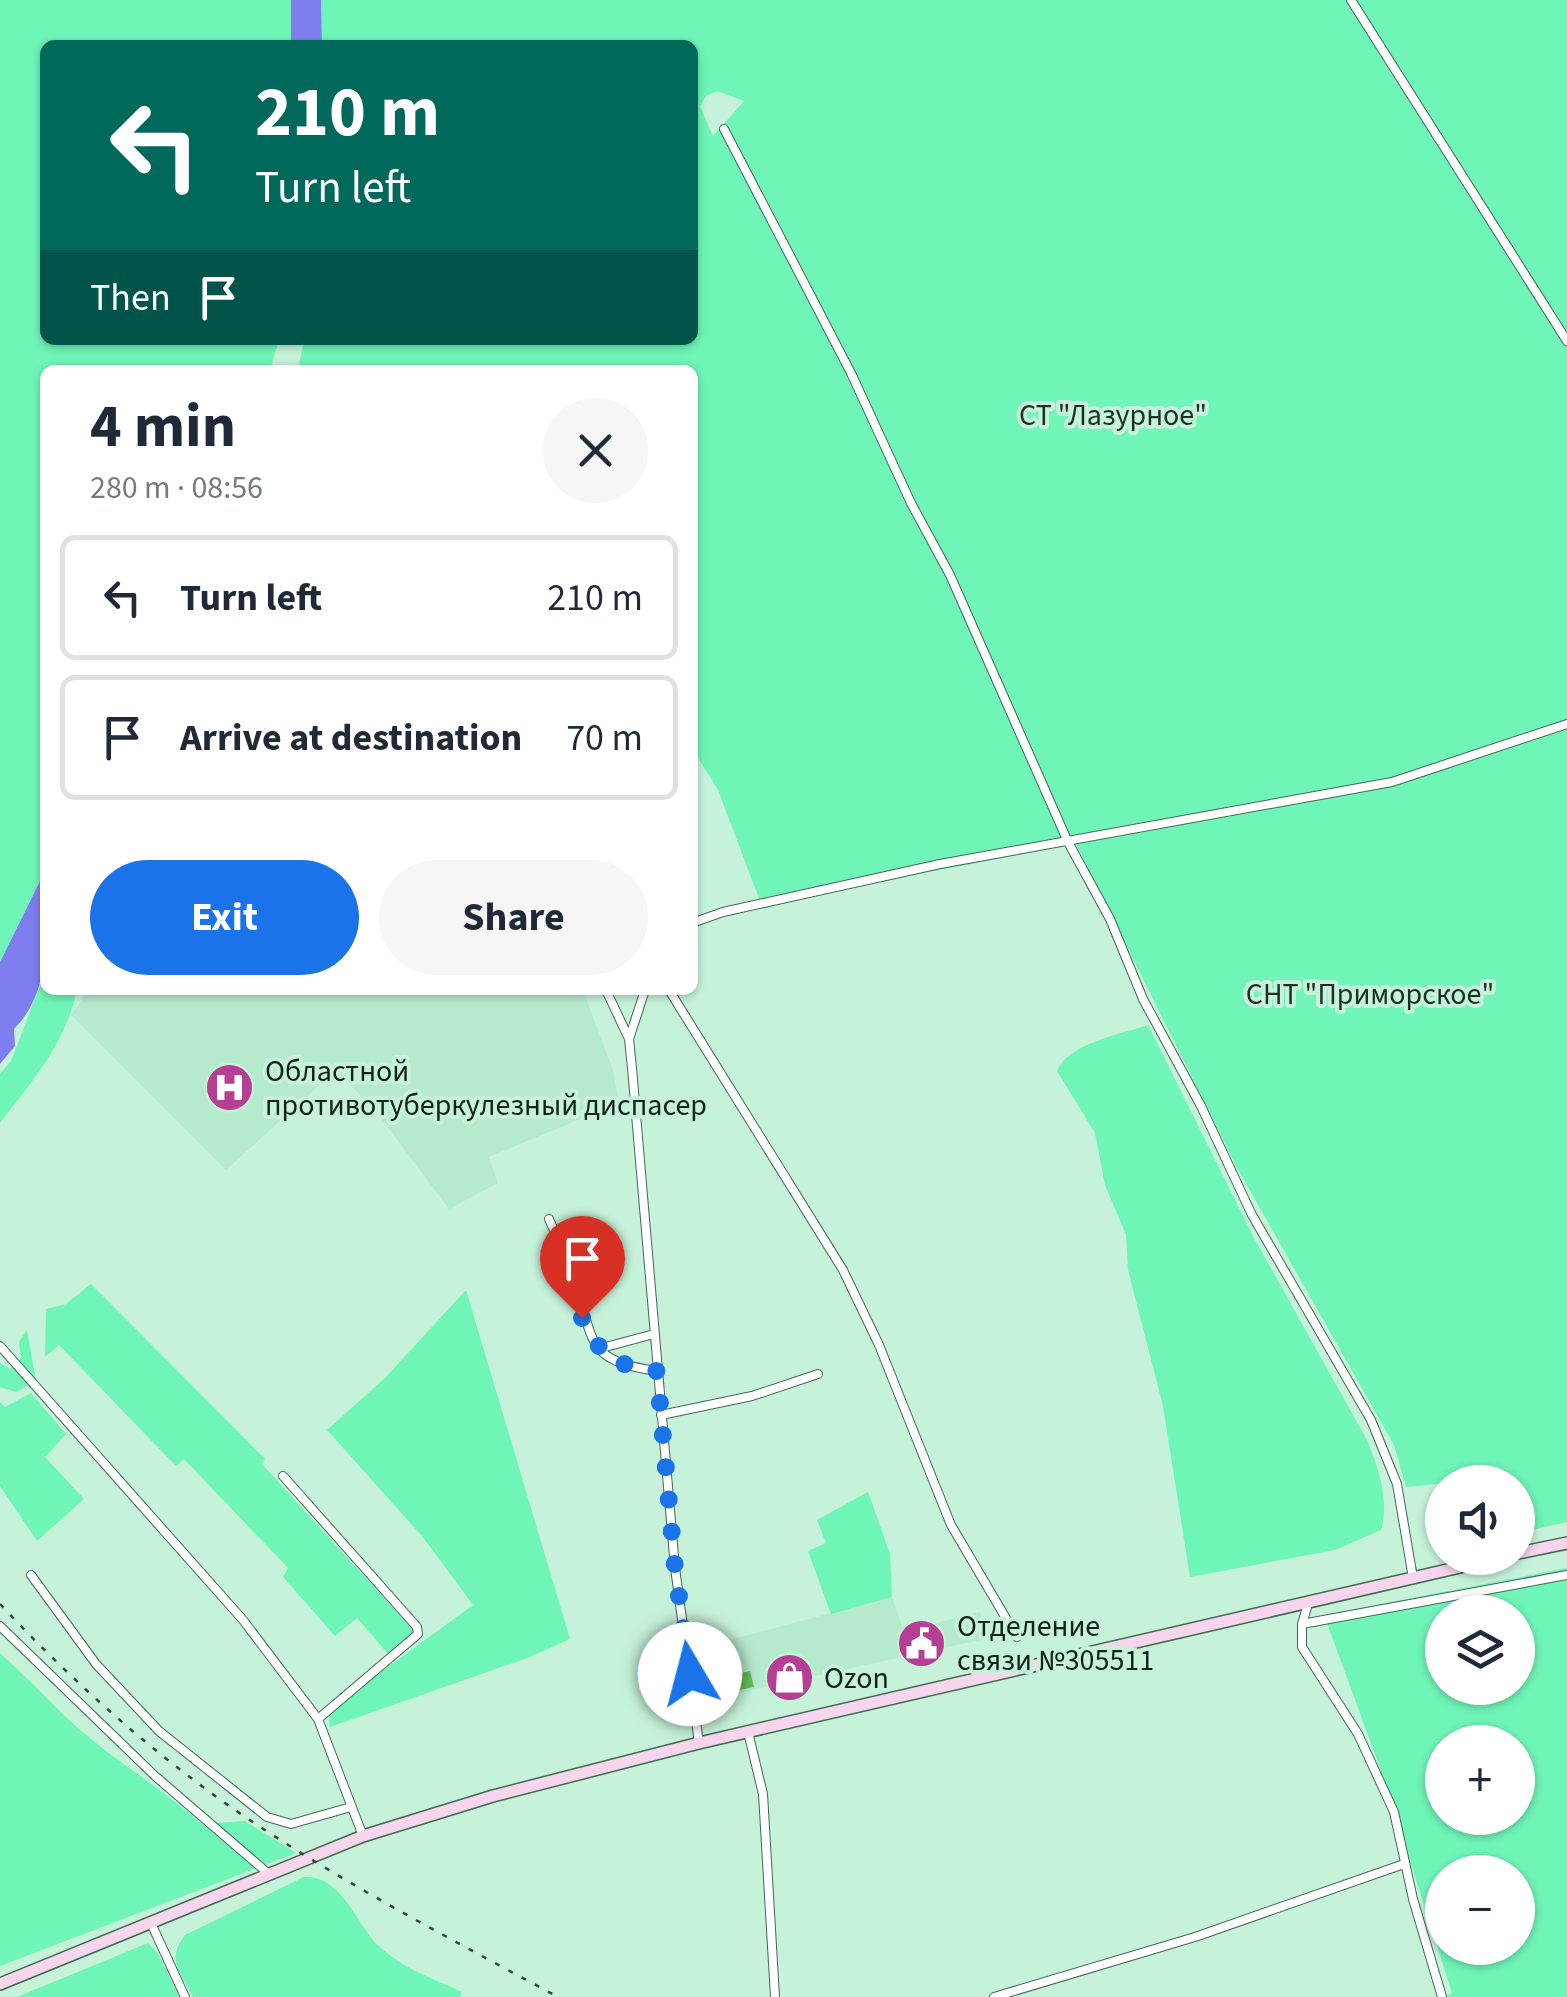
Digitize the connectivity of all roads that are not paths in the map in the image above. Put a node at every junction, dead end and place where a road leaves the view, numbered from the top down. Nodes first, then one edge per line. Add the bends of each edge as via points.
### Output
1 (1351, 0) edge
2 (724, 129) dead end
3 (1567, 341) edge
4 (1567, 724) edge
5 (1068, 842) junction
6 (698, 921) edge
7 (608, 995) edge
8 (643, 995) edge
9 (673, 995) edge
10 (628, 1039) junction
11 (548, 1219) dead end
12 (654, 1334) junction
13 (0, 1346) edge
14 (598, 1349) junction
15 (657, 1371) junction
16 (818, 1374) dead end
17 (661, 1415) junction
18 (283, 1476) dead end
19 (1567, 1543) edge
20 (1535, 1550) edge
21 (31, 1575) dead end
22 (1427, 1575) edge
23 (1567, 1576) edge
24 (1414, 1578) junction
25 (1309, 1602) junction
26 (1302, 1624) junction
27 (0, 1626) edge
28 (1017, 1636) dead end
29 (318, 1719) junction
30 (748, 1732) junction
31 (700, 1744) junction
32 (351, 1807) junction
33 (364, 1836) junction
34 (1404, 1864) junction
35 (270, 1876) junction
36 (151, 1923) junction
37 (0, 1984) edge
38 (185, 1997) edge
39 (775, 1997) edge
40 (994, 1997) edge
41 (1442, 1997) edge

1 - 3 street
2 - 5 street via 950,575
4 - 5 street via 1392,782
5 - 6 street via 940,864
5 - 24 street via 1252,1215 1389,1458
7 - 10 street
8 - 10 street
9 - 28 street via 843,1270 951,1525
10 - 12 street
11 - 14 street
12 - 14 street
12 - 15 street
13 - 29 street via 243,1620
14 - 15 street via 613,1361
15 - 17 street
16 - 17 street
17 - 31 street
18 - 29 street via 417,1627 418,1634
19 - 20 main road
21 - 32 street via 96,1664 159,1730 267,1817 290,1824
22 - 24 main road
23 - 26 street
24 - 25 main road
25 - 26 street
25 - 30 main road
26 - 34 street via 1302,1648 1358,1734 1394,1812
27 - 35 street
29 - 32 street
30 - 31 main road
30 - 39 street via 763,1794
31 - 33 main road via 561,1776
32 - 33 street
33 - 35 main road
34 - 40 street
34 - 41 street
35 - 36 main road
36 - 37 main road
36 - 38 street

